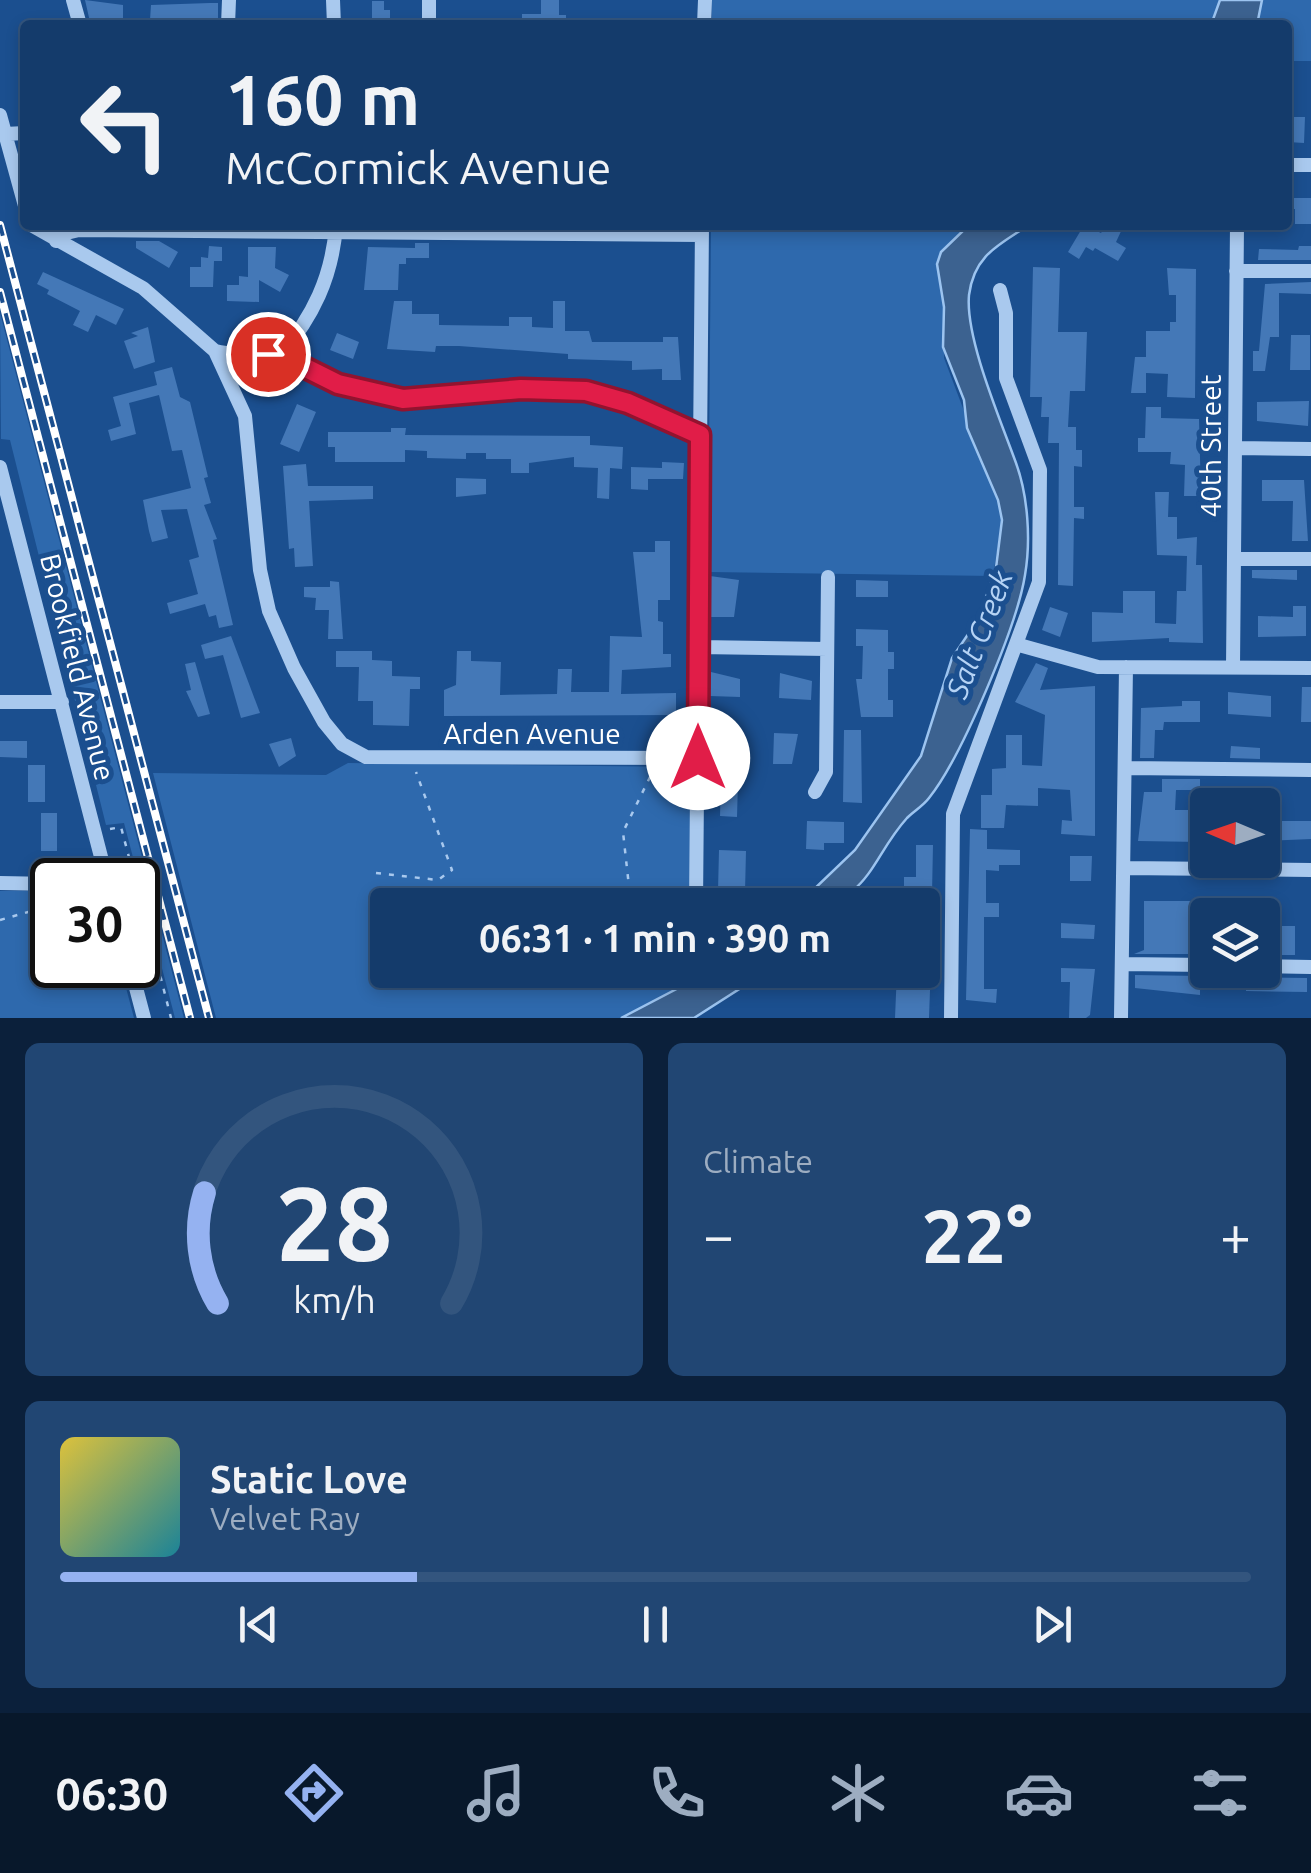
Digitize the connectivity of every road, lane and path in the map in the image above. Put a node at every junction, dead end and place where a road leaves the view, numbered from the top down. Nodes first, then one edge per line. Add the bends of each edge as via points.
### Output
1 (0, 115) edge
2 (20, 133) edge
3 (5, 134) junction
4 (20, 188) edge
5 (39, 230) edge
6 (80, 230) edge
7 (336, 230) edge
8 (702, 230) edge
9 (1236, 230) edge
10 (56, 242) junction
11 (1236, 271) junction
12 (1311, 272) edge
13 (1000, 290) dead end
14 (214, 351) junction
15 (280, 355) junction
16 (700, 435) junction
17 (1236, 448) junction
18 (1311, 448) edge
19 (0, 467) edge
20 (1234, 559) junction
21 (1311, 560) edge
22 (828, 577) dead end
23 (1020, 646) junction
24 (699, 648) junction
25 (827, 649) junction
26 (1126, 667) junction
27 (1233, 667) junction
28 (1311, 668) edge
29 (0, 702) edge
30 (62, 702) junction
31 (410, 757) junction
32 (646, 758) junction
33 (698, 758) junction
34 (1125, 768) junction
35 (1311, 770) edge
36 (814, 792) dead end
37 (94, 832) junction
38 (101, 858) edge
39 (130, 858) edge
40 (1124, 868) junction
41 (1311, 870) edge
42 (376, 873) dead end
43 (0, 884) edge
44 (30, 884) edge
45 (629, 888) edge
46 (696, 888) edge
47 (30, 911) edge
48 (0, 920) edge
49 (1122, 964) junction
50 (1190, 965) edge
51 (1280, 966) edge
52 (1311, 967) edge
53 (160, 975) edge
54 (136, 988) edge
55 (144, 1018) edge
56 (171, 1018) edge
57 (950, 1018) edge
58 (1121, 1018) edge

1 - 3 street
2 - 3 street
3 - 4 street
5 - 10 street
6 - 10 street
7 - 15 street via 318,300
8 - 16 street
9 - 11 street, 40th Street
10 - 14 street via 144,288
11 - 12 street
11 - 17 street, 40th Street
13 - 23 street via 1006,378 1040,470 1039,582
14 - 15 street
14 - 31 street, Arden Avenue via 246,416 260,570 275,626 342,744 366,757
15 - 16 street via 338,384 403,399 586,391
16 - 24 street
17 - 18 street
17 - 20 street, 40th Street
19 - 30 street, Brookfield Avenue
20 - 21 street
20 - 27 street, 40th Street
22 - 25 street
23 - 26 street via 1098,667
23 - 57 street via 953,814
24 - 25 street
24 - 33 street
25 - 36 street via 826,772
26 - 27 street
26 - 34 street
27 - 28 street
29 - 30 street
30 - 37 street, Brookfield Avenue
31 - 32 street, Arden Avenue
31 - 42 path via 452,870 438,880
32 - 33 street, Arden Avenue
32 - 45 path via 652,774 622,832
33 - 46 street
34 - 35 street
34 - 40 street
37 - 38 street, Brookfield Avenue
37 - 39 path via 122,827
40 - 41 street
40 - 49 street
43 - 44 street
47 - 48 path
49 - 50 street
49 - 58 street
51 - 52 street
53 - 56 path
54 - 55 street

